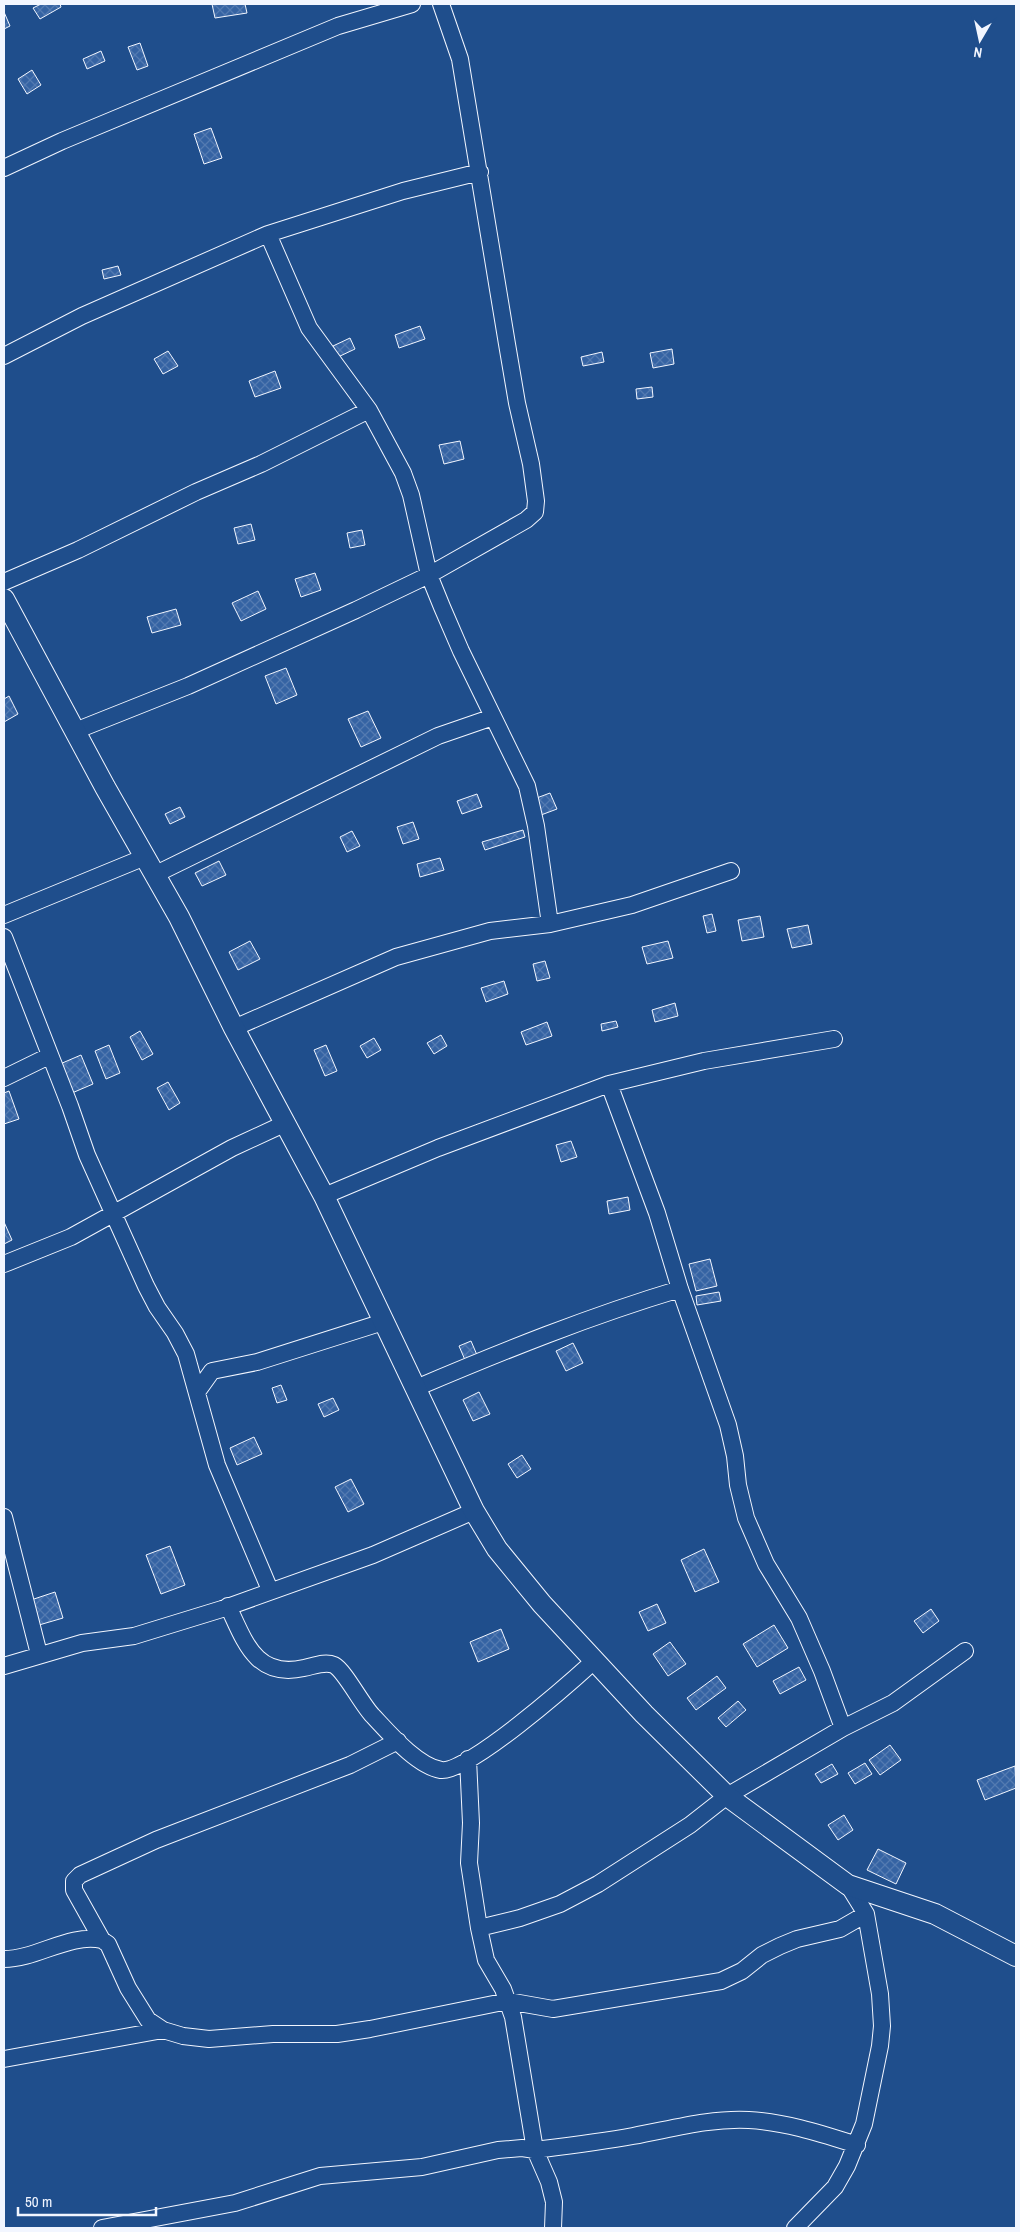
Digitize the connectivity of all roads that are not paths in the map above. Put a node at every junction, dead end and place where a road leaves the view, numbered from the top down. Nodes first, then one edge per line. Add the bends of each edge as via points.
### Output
1 (412, 4) edge
2 (442, 4) edge
3 (4, 168) edge
4 (480, 172) junction
5 (268, 234) junction
6 (4, 356) edge
7 (369, 410) junction
8 (429, 575) junction
9 (4, 582) edge
10 (4, 599) edge
11 (492, 717) junction
12 (75, 731) junction
13 (150, 866) junction
14 (731, 871) dead end
15 (4, 915) edge
16 (550, 924) junction
17 (4, 937) edge
18 (234, 1028) junction
19 (834, 1039) dead end
20 (49, 1056) junction
21 (4, 1078) edge
22 (609, 1084) junction
23 (286, 1123) junction
24 (324, 1196) junction
25 (113, 1213) junction
26 (4, 1264) edge
27 (680, 1289) junction
28 (383, 1322) junction
29 (186, 1354) junction
30 (212, 1371) junction
31 (416, 1388) junction
32 (197, 1392) junction
33 (474, 1511) junction
34 (4, 1517) edge
35 (270, 1590) junction
36 (228, 1606) junction
37 (965, 1651) dead end
38 (39, 1654) junction
39 (594, 1661) junction
40 (4, 1666) edge
41 (843, 1728) junction
42 (398, 1741) junction
43 (468, 1759) junction
44 (727, 1796) junction
45 (848, 1885) junction
46 (866, 1914) junction
47 (478, 1928) junction
48 (102, 1940) junction
49 (1016, 1956) edge
50 (4, 1959) edge
51 (508, 2001) junction
52 (163, 2030) junction
53 (4, 2059) edge
54 (857, 2145) junction
55 (535, 2150) junction
56 (102, 2228) edge
57 (553, 2228) edge
58 (795, 2228) edge

1 - 3 street via 338,26
2 - 4 street via 460,59
4 - 5 street via 403,191
4 - 8 street via 536,506 535,512 526,520
5 - 6 street via 82,316
5 - 7 street via 309,328
7 - 8 street via 403,473 411,495
7 - 9 street via 261,464
8 - 11 street
8 - 12 street via 188,686
10 - 12 street
11 - 13 street via 438,736
11 - 16 street via 527,786 540,846
12 - 13 street
13 - 15 street
13 - 18 street via 207,969
14 - 16 street via 632,905
16 - 18 street via 490,931 396,957
17 - 20 street
18 - 23 street
19 - 22 street via 704,1061
20 - 21 street
20 - 25 street via 86,1155
22 - 24 street via 438,1148
22 - 27 street via 657,1213
23 - 24 street
23 - 25 street via 232,1148
24 - 28 street
25 - 26 street via 71,1238
25 - 29 street via 146,1286
27 - 31 street via 622,1306 533,1339
27 - 41 street via 728,1425 746,1518 766,1564 799,1618
28 - 30 street via 257,1362
28 - 31 street
29 - 30 street
29 - 32 street
30 - 32 street
31 - 33 street
32 - 35 street via 217,1465
33 - 35 street via 373,1555
33 - 39 street via 514,1571
34 - 38 street
35 - 36 street
36 - 38 street via 134,1636 82,1643
36 - 42 street via 244,1641 260,1662 278,1669 298,1669 325,1663 334,1666 341,1671 364,1706
37 - 41 street via 893,1703
38 - 40 street
39 - 43 street via 521,1724
39 - 44 street
41 - 44 street
42 - 43 street via 426,1764 442,1770 454,1768
42 - 48 street via 350,1765 156,1840 80,1875 74,1880 74,1890
43 - 47 street via 469,1863
44 - 45 street
44 - 47 street via 690,1825 598,1884 560,1904
45 - 46 street
45 - 49 street via 935,1914
46 - 51 street via 840,1928 780,1946 742,1971 721,1980 553,2009
46 - 54 street via 880,1994 882,2026 876,2070
47 - 51 street via 486,1960
48 - 50 street via 82,1938 39,1953
48 - 52 street via 108,1944 138,2006 148,2020
51 - 52 street via 337,2034 209,2039
51 - 55 street
52 - 53 street
54 - 55 street via 778,2124 724,2120
54 - 58 street via 835,2187
55 - 56 street via 498,2150 422,2167 320,2176 235,2203
55 - 57 street via 554,2202

